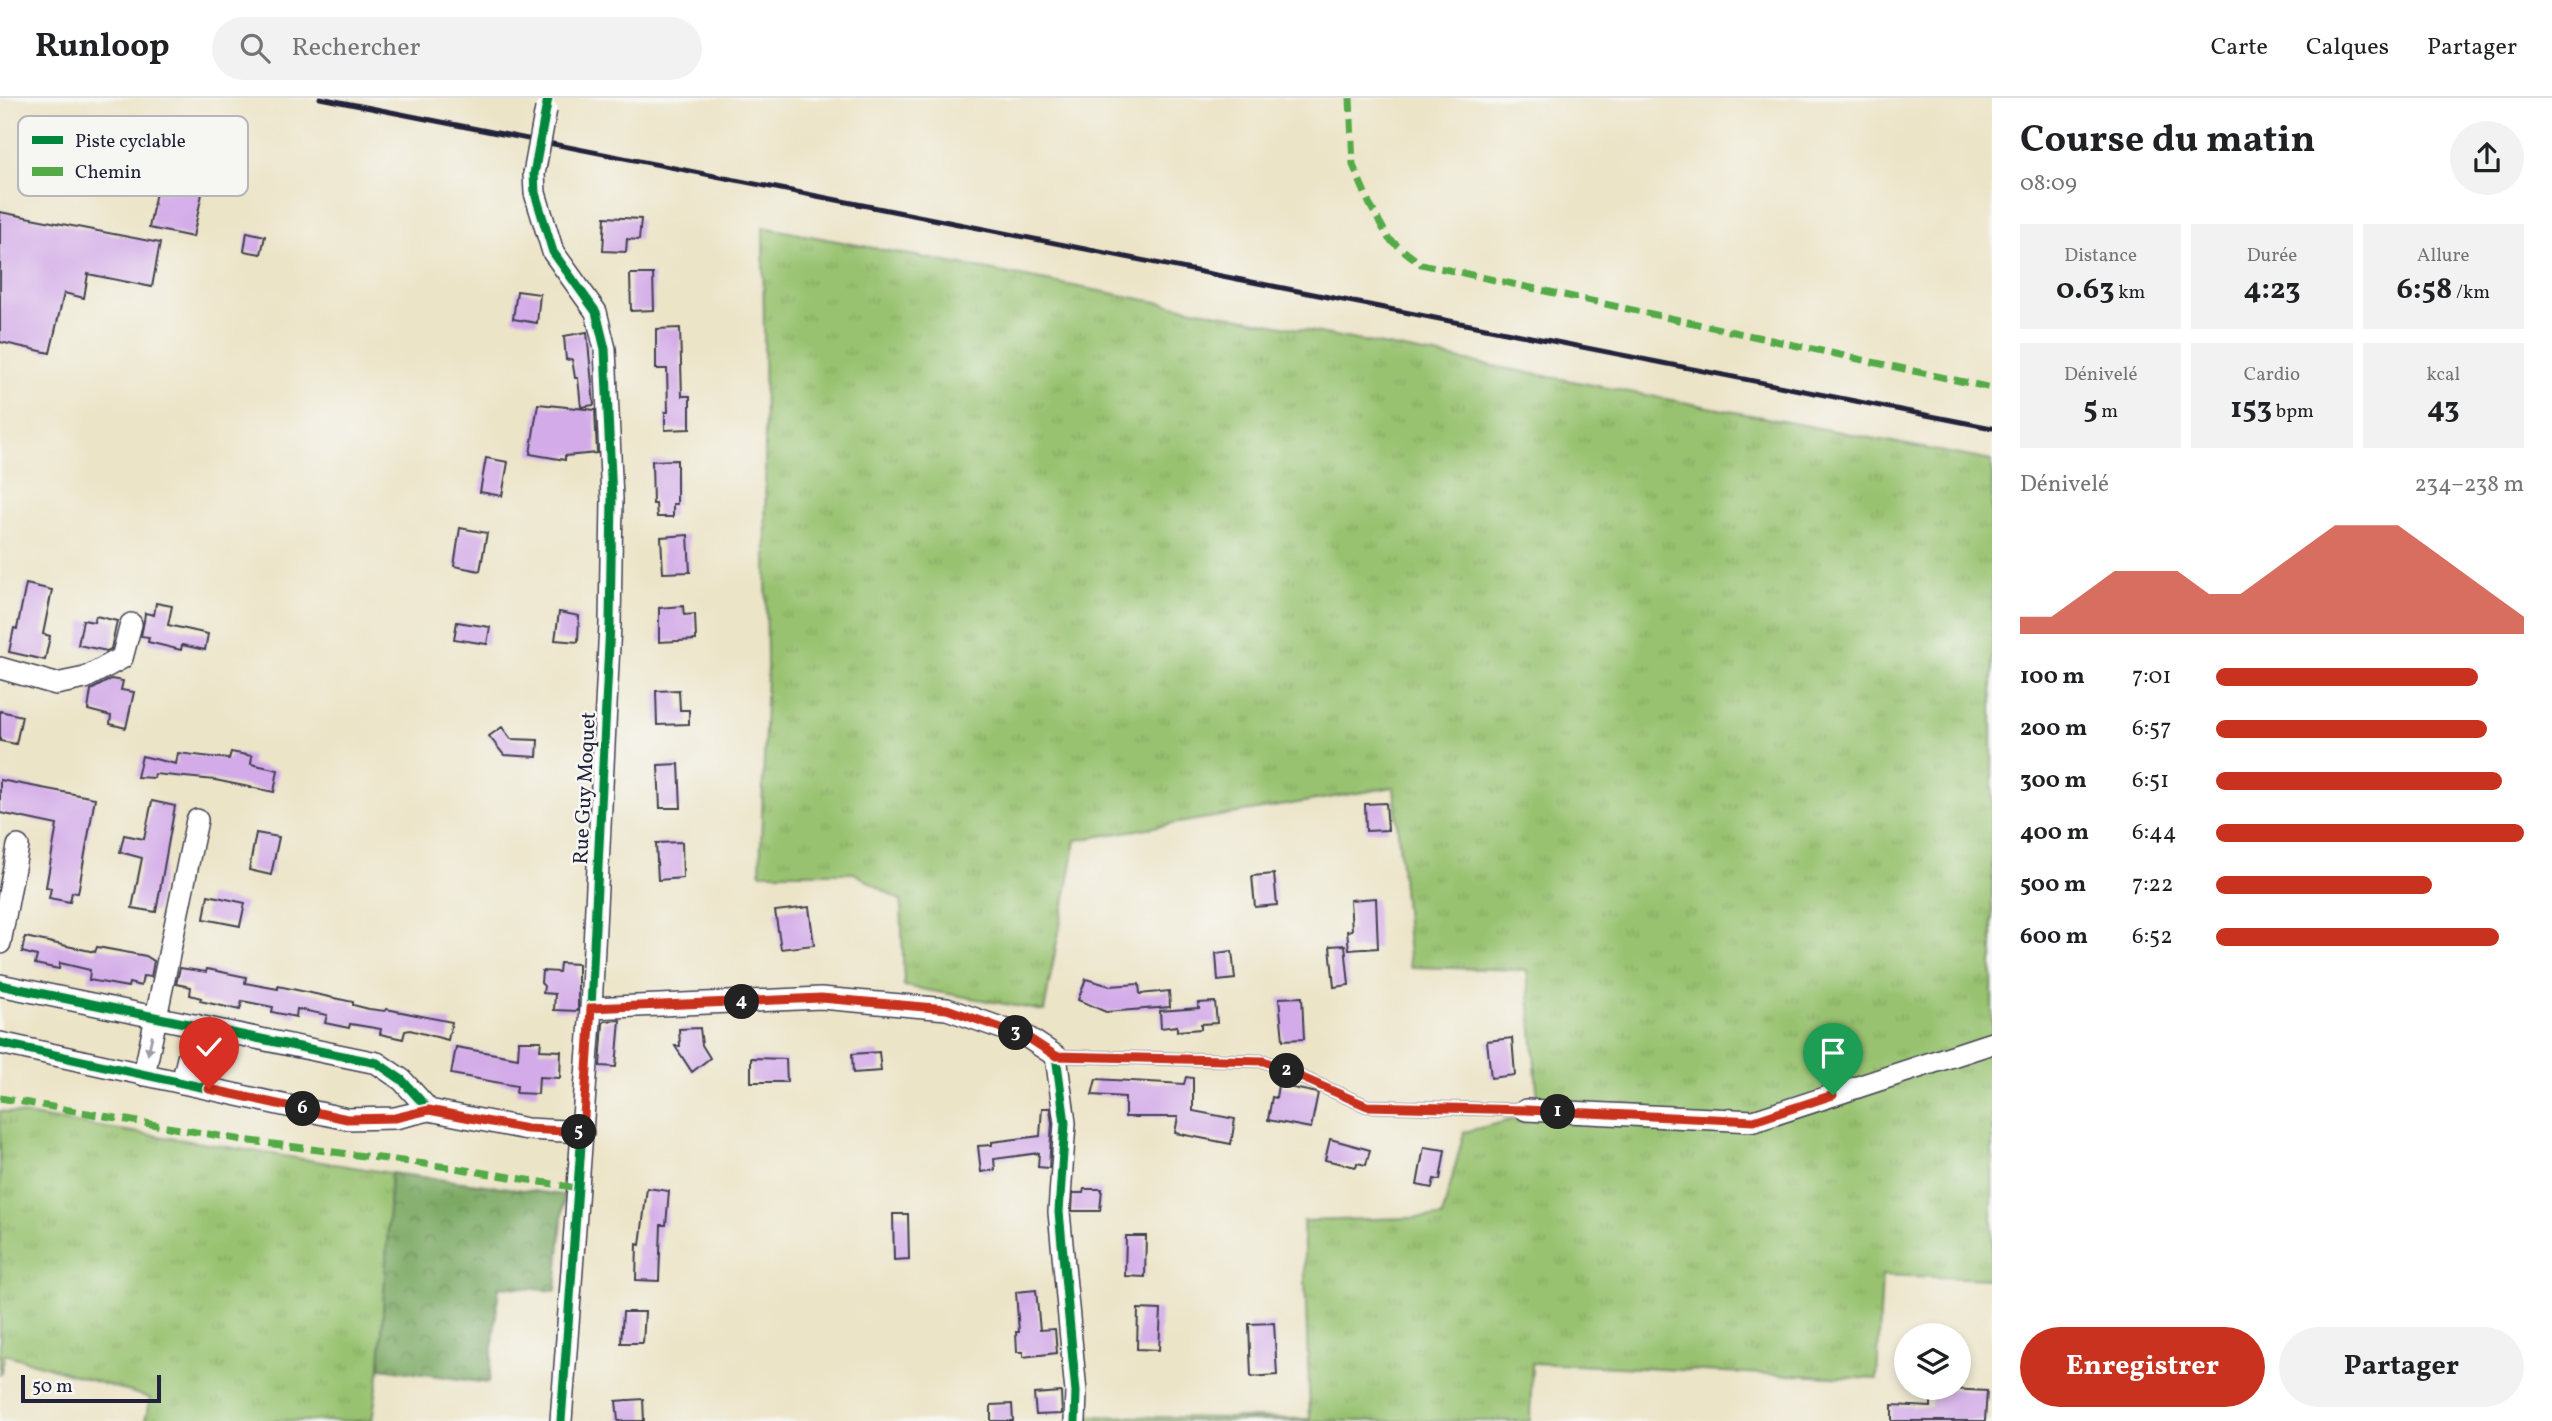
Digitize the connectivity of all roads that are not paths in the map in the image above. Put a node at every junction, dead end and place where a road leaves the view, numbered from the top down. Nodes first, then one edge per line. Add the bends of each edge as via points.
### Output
1 (547, 103) edge
2 (131, 624) dead end
3 (0, 668) edge
4 (197, 820) dead end
5 (18, 846) dead end
6 (0, 943) edge
7 (0, 985) edge
8 (591, 1008) junction
9 (157, 1016) junction
10 (196, 1026) junction
11 (0, 1043) edge
12 (1992, 1043) edge
13 (1056, 1056) junction
14 (144, 1075) junction
15 (182, 1083) junction
16 (429, 1110) junction
17 (1526, 1110) joint
18 (583, 1132) junction
19 (561, 1421) edge
20 (1075, 1421) edge

1 - 8 street, Rue Guy Moquet, bridge via 534,174 535,193 552,252 596,312 605,349 612,499 611,610
2 - 3 street via 122,658 85,678 56,684
4 - 9 street
5 - 6 street
7 - 9 street
8 - 13 street via 821,998 947,1009 1027,1037
8 - 18 street, Rue Guy Moquet
9 - 10 street
9 -> 14 street
10 - 15 street
10 - 16 street via 377,1063 402,1080
11 - 14 street
12 - 17 street via 1754,1121
13 - 17 lane via 1264,1061 1367,1106
13 - 20 street via 1065,1123 1059,1212
14 - 15 street
15 - 16 street via 347,1119 395,1118
16 - 18 street via 527,1129
18 - 19 street, Rue Guy Moquet

